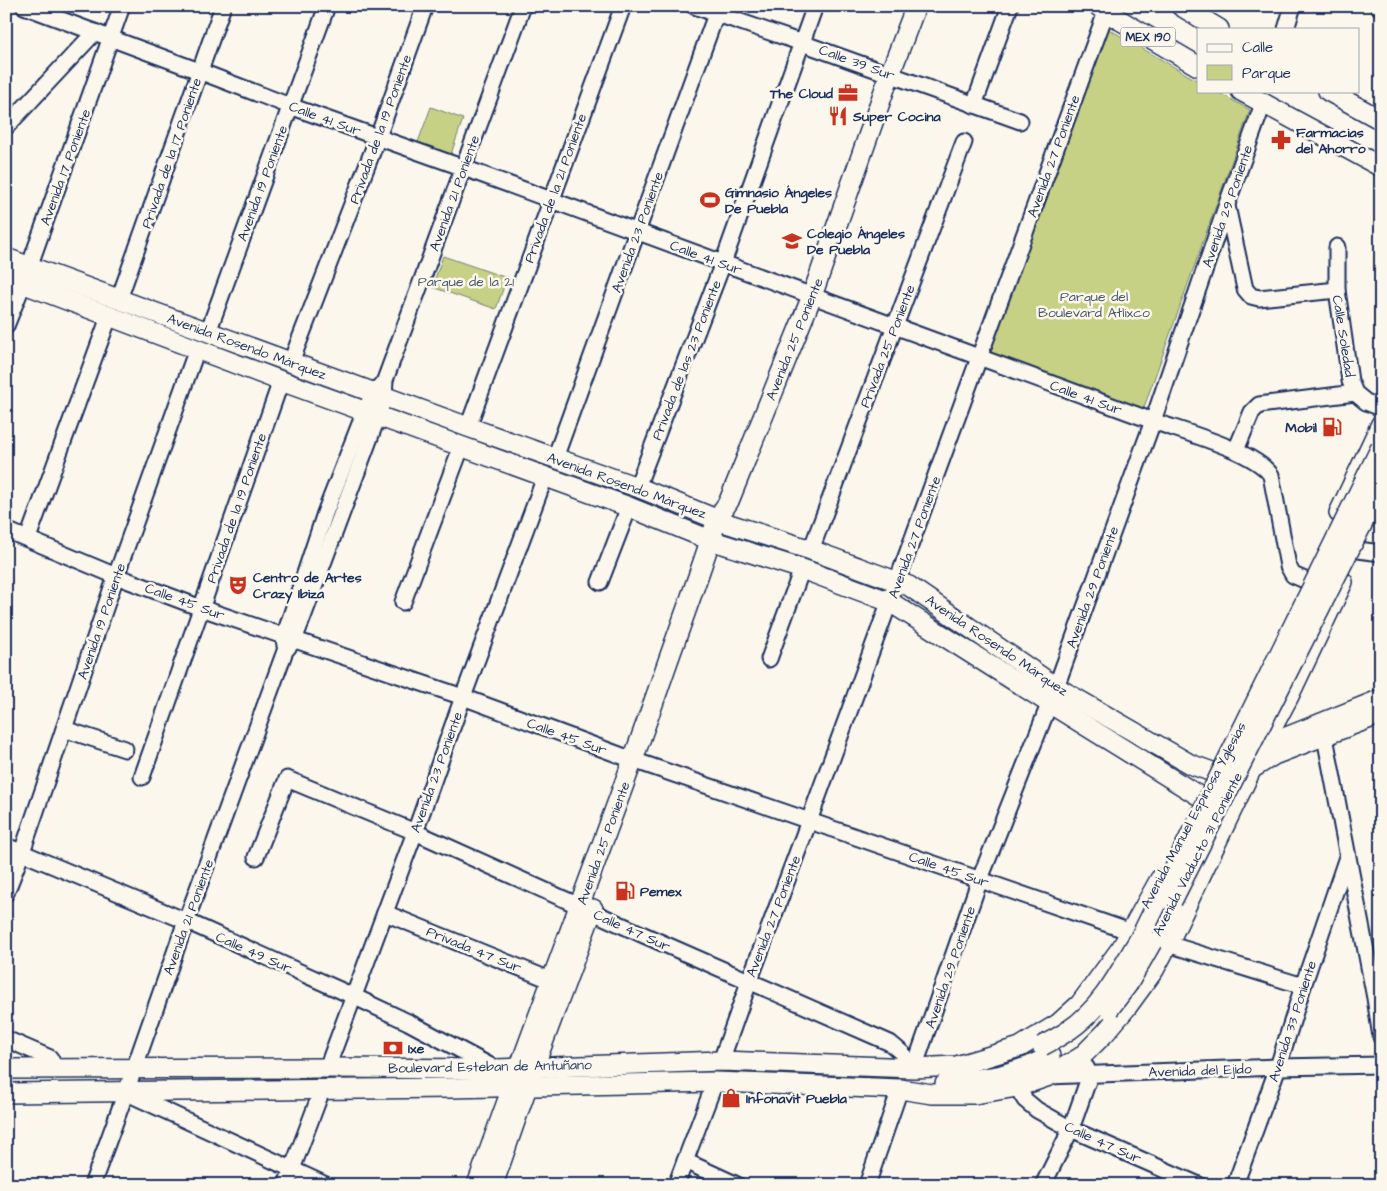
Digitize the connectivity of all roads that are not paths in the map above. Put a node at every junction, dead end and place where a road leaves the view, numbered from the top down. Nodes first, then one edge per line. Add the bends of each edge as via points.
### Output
1 (24, 6) edge
2 (122, 6) edge
3 (223, 6) edge
4 (327, 6) edge
5 (425, 6) edge
6 (523, 6) edge
7 (623, 6) edge
8 (694, 6) edge
9 (815, 6) edge
10 (916, 6) edge
11 (1010, 6) edge
12 (1181, 6) edge
13 (1293, 6) edge
14 (1102, 9) edge
15 (718, 10) edge
16 (1216, 28) edge
17 (1286, 28) edge
18 (95, 32) junction
19 (111, 38) junction
20 (802, 43) junction
21 (1197, 65) edge
22 (200, 71) junction
23 (890, 74) junction
24 (1243, 92) edge
25 (1330, 92) edge
26 (1263, 104) junction
27 (974, 105) junction
28 (290, 106) junction
29 (1381, 120) edge
30 (1020, 121) dead end
31 (6, 127) edge
32 (378, 137) junction
33 (964, 142) dead end
34 (1381, 167) edge
35 (464, 168) junction
36 (551, 201) junction
37 (1227, 204) junction
38 (637, 232) junction
39 (1337, 247) dead end
40 (6, 258) edge
41 (723, 263) junction
42 (19, 276) edge
43 (1337, 290) junction
44 (812, 296) junction
45 (119, 299) junction
46 (109, 317) junction
47 (6, 326) edge
48 (894, 326) junction
49 (208, 332) junction
50 (197, 349) junction
51 (979, 357) junction
52 (290, 362) junction
53 (282, 381) junction
54 (381, 390) junction
55 (1355, 394) junction
56 (1381, 408) edge
57 (372, 414) junction
58 (1153, 421) junction
59 (1381, 424) edge
60 (468, 427) junction
61 (462, 445) junction
62 (1381, 447) edge
63 (1236, 450) junction
64 (555, 458) junction
65 (545, 477) junction
66 (637, 487) junction
67 (1381, 487) edge
68 (1381, 506) edge
69 (629, 507) junction
70 (722, 521) junction
71 (6, 530) edge
72 (28, 538) junction
73 (716, 542) junction
74 (810, 550) junction
75 (1358, 550) junction
76 (1381, 553) edge
77 (802, 569) junction
78 (116, 576) junction
79 (1307, 581) junction
80 (600, 582) dead end
81 (897, 582) junction
82 (403, 602) dead end
83 (890, 602) junction
84 (201, 608) junction
85 (288, 643) junction
86 (769, 659) dead end
87 (1053, 695) junction
88 (1289, 696) junction
89 (463, 697) junction
90 (1381, 699) edge
91 (1381, 714) edge
92 (1306, 728) junction
93 (64, 729) junction
94 (1235, 737) junction
95 (1324, 737) junction
96 (125, 749) dead end
97 (1259, 756) junction
98 (639, 762) junction
99 (1190, 764) junction
100 (1218, 774) junction
101 (142, 778) dead end
102 (1204, 799) junction
103 (809, 821) junction
104 (415, 832) junction
105 (6, 846) edge
106 (22, 852) junction
107 (256, 857) dead end
108 (1347, 857) junction
109 (980, 879) junction
110 (6, 893) edge
111 (586, 909) junction
112 (385, 913) junction
113 (186, 921) junction
114 (1131, 932) junction
115 (1168, 944) junction
116 (748, 982) junction
117 (558, 983) junction
118 (1303, 986) junction
119 (353, 996) junction
120 (1378, 998) edge
121 (1381, 1037) edge
122 (6, 1039) edge
123 (1046, 1051) junction
124 (1081, 1057) junction
125 (721, 1061) junction
126 (1381, 1065) edge
127 (956, 1066) junction
128 (526, 1067) junction
129 (1278, 1067) junction
130 (327, 1068) junction
131 (914, 1068) junction
132 (6, 1069) edge
133 (56, 1069) junction
134 (134, 1069) junction
135 (496, 1069) junction
136 (1090, 1075) junction
137 (1049, 1076) junction
138 (715, 1082) junction
139 (520, 1086) junction
140 (1017, 1087) junction
141 (322, 1090) junction
142 (900, 1090) junction
143 (126, 1092) junction
144 (6, 1093) edge
145 (1071, 1129) junction
146 (685, 1162) junction
147 (292, 1169) junction
148 (1180, 1181) edge
149 (92, 1185) edge
150 (286, 1185) edge
151 (326, 1185) edge
152 (477, 1185) edge
153 (493, 1185) edge
154 (676, 1185) edge
155 (737, 1185) edge
156 (867, 1185) edge
157 (1043, 1185) edge
158 (1199, 1185) edge
159 (1235, 1185) edge

1 - 18 street, Calle 41 Sur
2 - 19 street, Avenida 17 Poniente
3 - 22 street, Privada de la 17 Poniente
4 - 28 street, Avenida 19 Poniente
5 - 32 street, Privada de la 19 Poniente
6 - 35 street, Avenida 21 Poniente
7 - 36 street, Privada de la 21 Poniente
8 - 15 street, Calle 39 Sur
9 - 20 street, Privada de las 23 Poniente
10 - 23 main road, Avenida 25 Poniente
11 - 27 street
12 - 16 main road
13 - 17 street
14 - 21 main road, MEX 190
14 - 51 street, Avenida 27 Poniente
15 - 20 street, Calle 39 Sur
15 - 38 street, Avenida 23 Poniente
18 - 19 street, Calle 41 Sur
18 - 31 street
19 - 22 street, Calle 41 Sur
19 - 42 street, Avenida 17 Poniente
20 - 23 street, Calle 39 Sur
20 - 41 street, Privada de las 23 Poniente
22 - 28 street, Calle 41 Sur
22 - 45 street, Privada de la 17 Poniente
23 - 27 street, Calle 39 Sur
23 - 44 main road, Avenida 25 Poniente
24 - 26 main road
25 - 29 main road
26 - 34 main road
26 - 37 street, Avenida 29 Poniente
27 - 30 street, Calle 39 Sur
28 - 32 street, Calle 41 Sur
28 - 49 street, Avenida 19 Poniente
32 - 35 street, Calle 41 Sur
32 - 52 street, Privada de la 19 Poniente
33 - 48 street, Privada 25 Poniente
35 - 36 street, Calle 41 Sur
35 - 54 street, Avenida 21 Poniente
36 - 38 street, Calle 41 Sur
36 - 60 street, Privada de la 21 Poniente
37 - 43 street via 1245,289 1251,296 1259,298
37 - 58 street, Avenida 29 Poniente
38 - 41 street, Calle 41 Sur
38 - 64 street, Avenida 23 Poniente
39 - 43 street, Calle Soledad
40 - 42 main road, Avenida Rosendo Márquez
41 - 44 street, Calle 41 Sur
41 - 66 street, Privada de las 23 Poniente
42 - 45 main road, Avenida Rosendo Márquez
42 - 46 main road, Avenida Rosendo Márquez
42 - 47 street, Avenida 17 Poniente
43 - 55 street, Calle Soledad via 1350,381
44 - 48 street, Calle 41 Sur
44 - 70 main road, Avenida 25 Poniente
45 - 49 main road, Avenida Rosendo Márquez
46 - 50 main road, Avenida Rosendo Márquez
46 - 72 street
48 - 51 street, Calle 41 Sur
48 - 74 street, Privada 25 Poniente
49 - 52 main road, Avenida Rosendo Márquez
50 - 53 main road, Avenida Rosendo Márquez
50 - 78 street, Avenida 19 Poniente
51 - 58 street, Calle 41 Sur
51 - 81 street, Avenida 27 Poniente
52 - 54 main road, Avenida Rosendo Márquez
53 - 57 main road, Avenida Rosendo Márquez
53 - 84 street, Privada de la 19 Poniente
54 - 57 street, Avenida 21 Poniente
54 - 60 main road, Avenida Rosendo Márquez
55 - 56 street, Calle Soledad
55 - 63 street via 1259,405 1252,412
57 - 61 main road, Avenida Rosendo Márquez
57 - 85 street, Avenida 21 Poniente via 325,513
58 - 63 street, Calle 41 Sur
58 - 87 street, Avenida 29 Poniente
59 - 79 main road, Avenida Manuel Espinosa Yglesias
60 - 64 main road, Avenida Rosendo Márquez
61 - 65 main road, Avenida Rosendo Márquez
61 - 82 street
62 - 123 main road, Avenida Viaducto 31 Poniente, bridge via 1140,938 1107,994
63 - 79 street, Calle 41 Sur via 1272,475 1288,566 1293,575
64 - 66 main road, Avenida Rosendo Márquez
65 - 69 main road, Avenida Rosendo Márquez
65 - 89 street, Avenida 23 Poniente
66 - 70 main road, Avenida Rosendo Márquez
67 - 123 main road, Avenida Viaducto 31 Poniente, bridge via 1133,977 1115,1003 1074,1042
68 - 75 main road, Avenida Manuel Espinosa Yglesias
69 - 73 main road, Avenida Rosendo Márquez
69 - 80 street
70 - 73 main road, Avenida 25 Poniente
70 - 74 main road, Avenida Rosendo Márquez
71 - 72 street, Calle 45 Sur
72 - 78 street, Calle 45 Sur
73 - 77 main road, Avenida Rosendo Márquez
73 - 98 main road, Avenida 25 Poniente
74 - 81 main road, Avenida Rosendo Márquez
75 - 76 street
75 - 88 main road, Avenida Manuel Espinosa Yglesias
77 - 83 main road, Avenida Rosendo Márquez
77 - 86 street
78 - 84 street, Calle 45 Sur
78 - 93 street, Avenida 19 Poniente
79 - 94 main road, Avenida Manuel Espinosa Yglesias
81 - 83 street, Avenida 27 Poniente
81 - 87 main road, Avenida Rosendo Márquez via 909,586
83 - 87 main road, Avenida Rosendo Márquez
83 - 103 street, Avenida 27 Poniente
84 - 85 street, Calle 45 Sur
84 - 101 street, Privada de la 19 Poniente
85 - 89 street, Calle 45 Sur
85 - 113 street, Avenida 21 Poniente
87 - 99 main road, Avenida Rosendo Márquez
87 - 102 main road, Avenida Rosendo Márquez
87 - 109 street, Avenida 29 Poniente
88 - 92 main road via 1294,722
88 - 97 main road, Avenida Manuel Espinosa Yglesias
89 - 98 street, Calle 45 Sur
89 - 104 street, Avenida 23 Poniente
90 - 92 main road
91 - 95 main road
92 - 97 main road
93 - 96 street
93 - 106 street, Avenida 19 Poniente
94 - 97 main road via 1245,751
94 - 99 main road via 1224,754 1215,760
94 - 100 main road, Avenida Manuel Espinosa Yglesias
95 - 97 main road
95 - 108 street
97 - 100 main road
97 - 102 main road
97 - 115 main road, Avenida Manuel Espinosa Yglesias
98 - 103 street, Calle 45 Sur
98 - 111 main road, Avenida 25 Poniente
99 - 100 main road, Avenida Rosendo Márquez
100 - 102 main road, Avenida Manuel Espinosa Yglesias
102 - 114 main road, Avenida Manuel Espinosa Yglesias
103 - 109 street, Calle 45 Sur
103 - 116 street, Avenida 27 Poniente
104 - 107 street, Calle 47 Sur via 287,779
104 - 111 street, Calle 47 Sur
104 - 112 street, Avenida 23 Poniente
105 - 106 street, Calle 49 Sur
106 - 110 street, Avenida 19 Poniente
106 - 113 street, Calle 49 Sur
108 - 118 street, Avenida 33 Poniente
108 - 120 street
109 - 114 street, Calle 45 Sur
109 - 131 street, Avenida 29 Poniente
111 - 116 street, Calle 47 Sur
111 - 117 main road, Avenida 25 Poniente
112 - 117 street, Privada 47 Sur
112 - 119 street, Avenida 23 Poniente
113 - 119 street, Calle 49 Sur
113 - 134 street, Avenida 21 Poniente
114 - 127 main road, Avenida Manuel Espinosa Yglesias via 1080,1004 1058,1024 1020,1047
115 - 118 street
115 - 124 main road, Avenida Manuel Espinosa Yglesias via 1127,1008
116 - 125 street, Avenida 27 Poniente
116 - 131 street, Calle 47 Sur via 890,1043
117 - 128 main road, Avenida 25 Poniente
118 - 129 street, Avenida 33 Poniente
119 - 130 street, Avenida 23 Poniente
119 - 135 street, Calle 49 Sur
120 - 121 street
122 - 133 street via 50,1058
123 - 127 main road, Avenida Viaducto 31 Poniente via 991,1066
123 - 142 main road, Avenida Viaducto 31 Poniente via 1030,1066 998,1076
124 - 136 street
124 - 137 main road, Avenida Manuel Espinosa Yglesias
125 - 128 main road, Boulevard Esteban de Antuñano
125 - 131 main road, Boulevard Esteban de Antuñano
126 - 129 street, Avenida del Ejido
127 - 131 main road, Avenida Manuel Espinosa Yglesias
128 - 135 main road, Boulevard Esteban de Antuñano
128 - 139 main road, Avenida 25 Poniente
129 - 136 street, Avenida del Ejido
129 - 159 street, Avenida 33 Poniente
130 - 134 main road, Boulevard Esteban de Antuñano
130 - 135 main road, Boulevard Esteban de Antuñano
132 - 133 main road, Boulevard Esteban de Antuñano
133 - 134 main road, Boulevard Esteban de Antuñano
134 - 143 street, Avenida 21 Poniente
136 - 137 street, Avenida del Ejido
136 - 145 street
137 - 140 main road, Avenida Manuel Espinosa Yglesias
138 - 139 main road, Boulevard Esteban de Antuñano
138 - 142 main road, Boulevard Esteban de Antuñano
138 - 146 street
139 - 141 main road, Boulevard Esteban de Antuñano
139 - 152 main road, Avenida 25 Poniente
139 - 153 main road, Avenida 25 Poniente
140 - 142 main road, Avenida Manuel Espinosa Yglesias via 975,1094
140 - 145 street, Calle 47 Sur via 1037,1110
141 - 143 main road, Boulevard Esteban de Antuñano
141 - 147 street
142 - 156 street
143 - 144 main road, Boulevard Esteban de Antuñano
143 - 147 street
143 - 149 street, Avenida 21 Poniente
145 - 148 street, Calle 47 Sur
145 - 157 street
146 - 154 street
146 - 155 street
147 - 150 street
147 - 151 street
148 - 158 street, Calle 47 Sur

